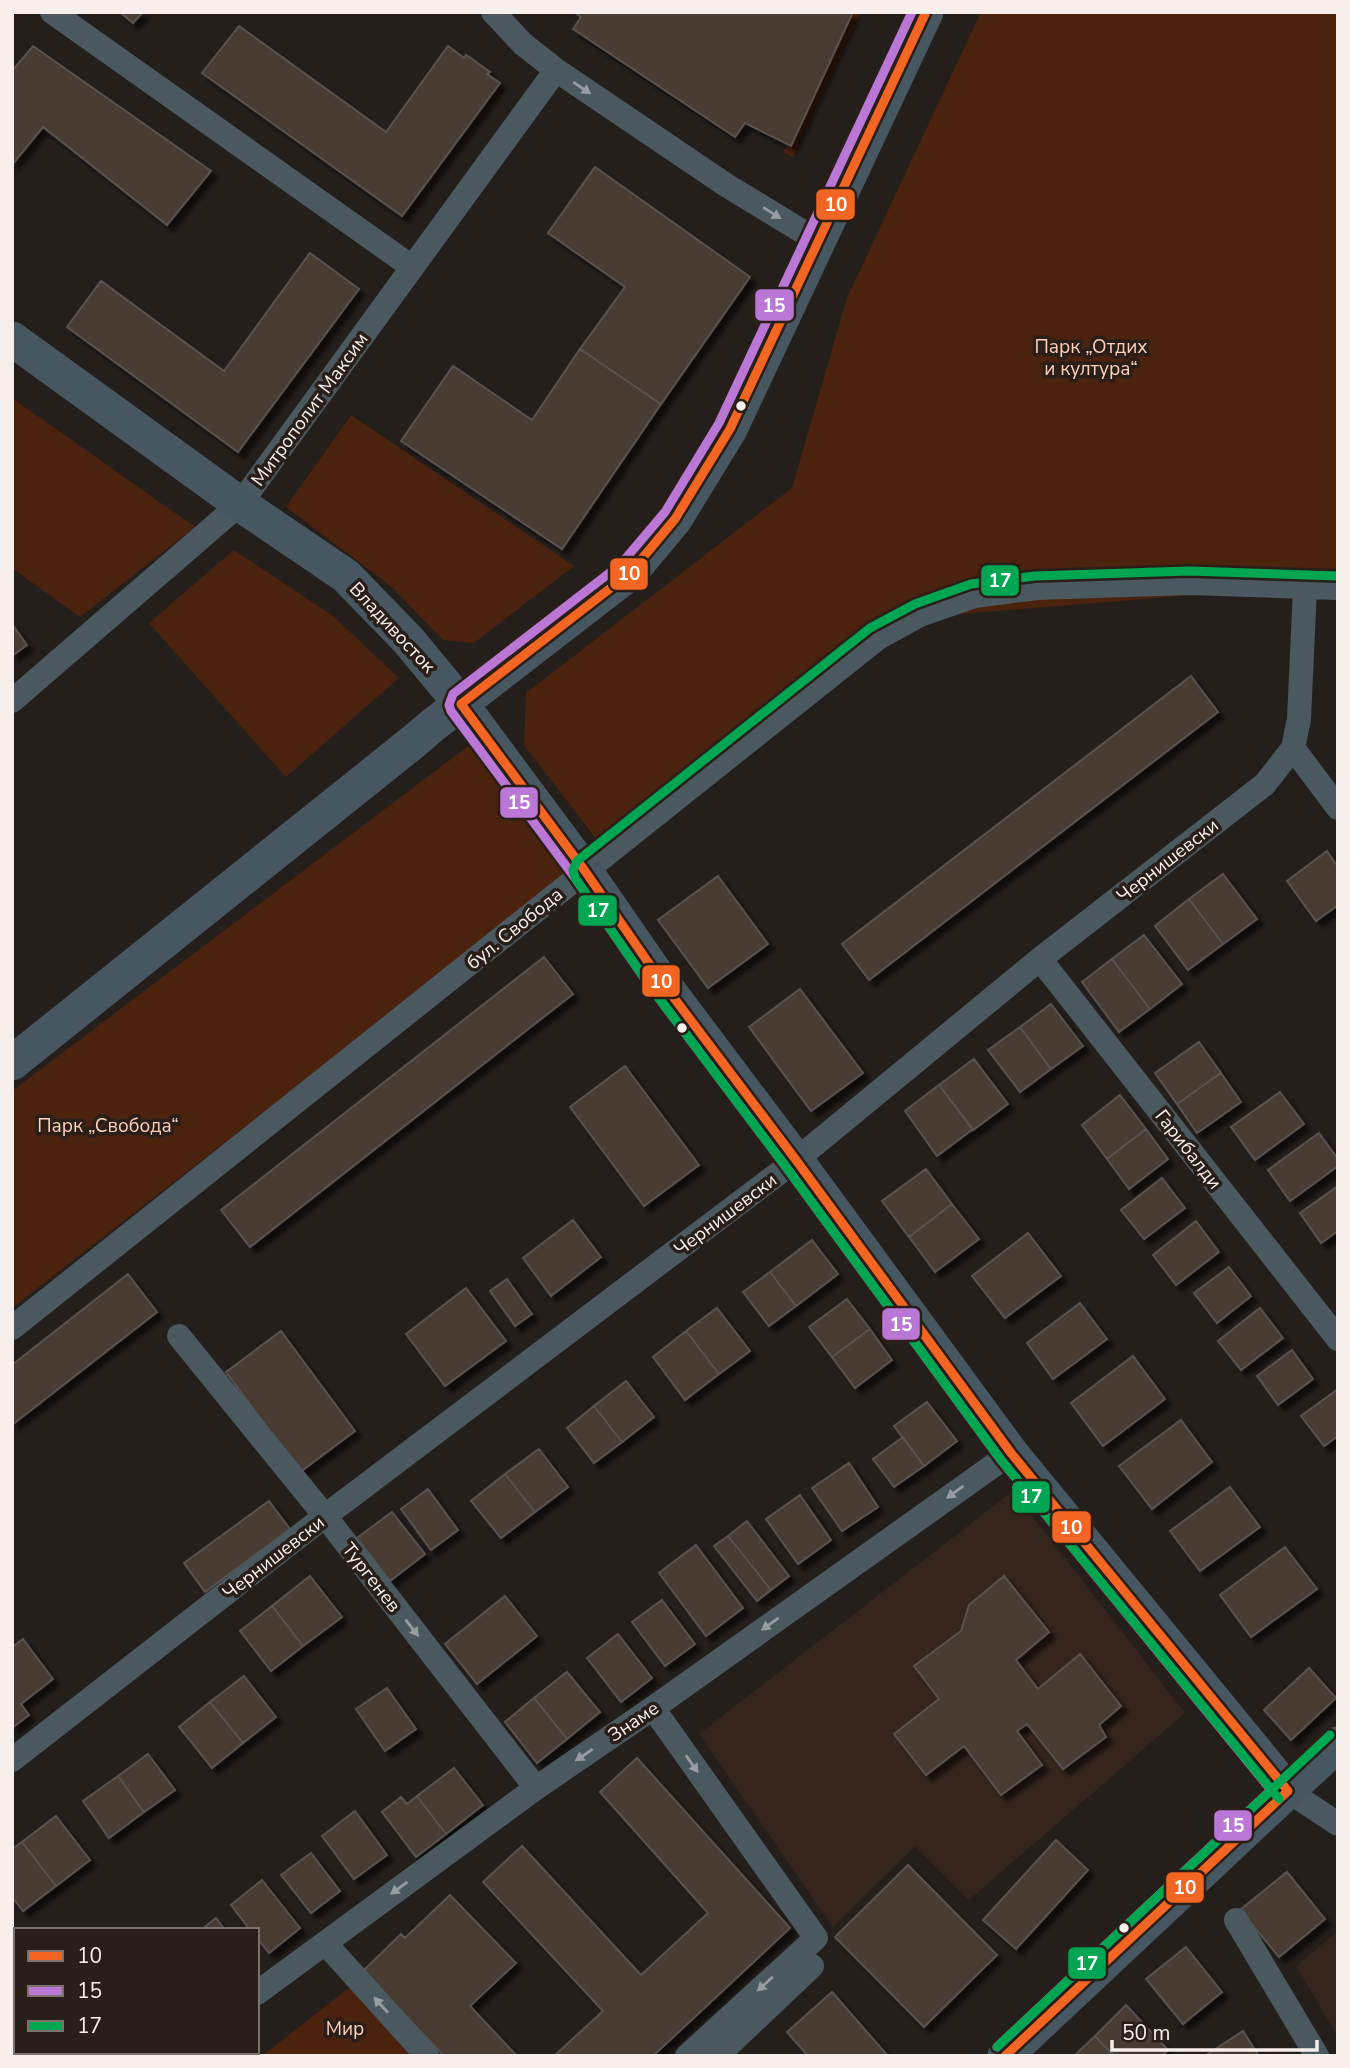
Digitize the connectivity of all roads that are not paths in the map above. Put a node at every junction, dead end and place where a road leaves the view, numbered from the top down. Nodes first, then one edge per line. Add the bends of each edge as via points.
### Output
1 (52, 12) edge
2 (493, 12) edge
3 (926, 12) edge
4 (556, 70) junction
5 (818, 241) junction
6 (412, 267) junction
7 (12, 339) edge
8 (240, 504) junction
9 (1305, 588) junction
10 (1338, 588) edge
11 (12, 701) edge
12 (461, 704) junction
13 (1293, 748) junction
14 (1338, 808) edge
15 (585, 871) junction
16 (1040, 959) junction
17 (12, 1063) edge
18 (796, 1160) junction
19 (12, 1328) edge
20 (179, 1336) dead end
21 (1338, 1339) edge
22 (1011, 1452) junction
23 (325, 1516) junction
24 (653, 1708) junction
25 (1338, 1744) edge
26 (12, 1760) edge
27 (536, 1788) junction
28 (1288, 1791) junction
29 (1338, 1824) edge
30 (1236, 1920) dead end
31 (325, 1943) junction
32 (812, 1966) dead end
33 (259, 1992) edge
34 (427, 2056) edge
35 (687, 2056) edge
36 (717, 2056) edge
37 (1005, 2056) edge
38 (1317, 2056) edge

1 - 6 street
2 - 4 street
3 - 5 street
4 -> 5 street
4 - 6 street, Митрополит Максим
5 - 12 street via 730,429 676,519 630,573
6 - 8 street, Митрополит Максим
7 - 8 street, Владивосток
8 - 11 street, Митрополит Максим
8 - 12 street, Владивосток via 346,576 409,640
9 - 10 street, бул. Свобода
9 - 13 street, Чернишевски
9 - 15 street, бул. Свобода via 1189,583 1038,588 975,596 920,615 878,638
12 - 15 street, Владивосток
12 - 17 street
13 - 14 street
13 - 16 street, Чернишевски via 1265,784
15 - 18 street, Владивосток
15 - 19 street, бул. Свобода
16 - 18 street, Чернишевски
16 - 21 street, Гарибалди
18 - 22 street, Владивосток
18 - 23 street, Чернишевски
20 - 23 street, Тургенев
22 -> 24 street, Знаме
22 - 28 street, Владивосток
23 - 26 street, Чернишевски
23 -> 27 street, Тургенев
24 -> 27 street, Знаме
24 -> 35 street via 816,1938
25 - 28 street
27 -> 31 street, Знаме
28 - 29 street, Владивосток
28 - 37 street
30 - 38 street
31 - 33 street, Знаме
34 -> 31 street
32 - 36 street

